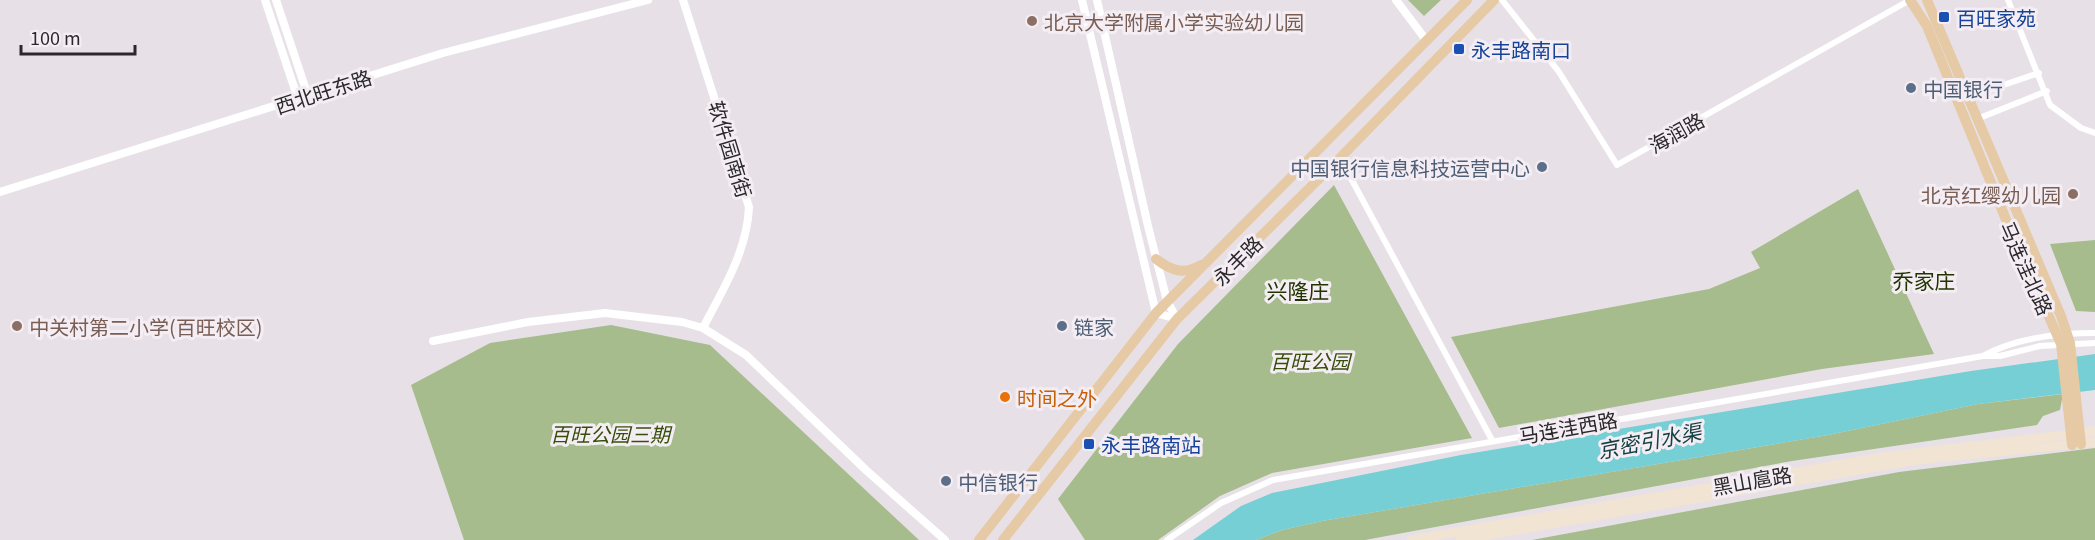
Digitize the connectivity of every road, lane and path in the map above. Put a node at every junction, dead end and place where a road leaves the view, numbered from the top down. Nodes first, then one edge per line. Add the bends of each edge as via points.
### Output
1 (265, 0) edge
2 (276, 0) edge
3 (648, 0) edge
4 (683, 0) edge
5 (1082, 0) edge
6 (1096, 0) edge
7 (1396, 0) edge
8 (1467, 0) edge
9 (1494, 0) edge
10 (1502, 0) edge
11 (1910, 0) edge
12 (1928, 0) edge
13 (2008, 0) edge
14 (1426, 40) junction
15 (2039, 73) junction
16 (2047, 91) junction
17 (304, 97) junction
18 (1968, 97) junction
19 (1976, 119) junction
20 (2095, 132) edge
21 (1340, 158) junction
22 (0, 192) edge
23 (1156, 259) junction
24 (1209, 261) junction
25 (1167, 302) junction
26 (1156, 313) junction
27 (1177, 319) junction
28 (703, 328) junction
29 (2095, 333) edge
30 (433, 341) dead end
31 (2095, 343) edge
32 (2065, 344) junction
33 (2095, 430) edge
34 (2076, 439) junction
35 (1492, 440) junction
36 (2095, 442) edge
37 (945, 540) edge
38 (979, 540) edge
39 (1003, 540) edge
40 (1167, 540) edge
41 (1411, 540) edge
42 (1460, 540) edge

1 - 17 street via 295,90
2 - 17 street via 305,87
3 - 17 street, 西北旺东路 via 443,53
4 - 28 street, 软件园南街 via 749,207 748,231 741,251
5 - 26 street
6 - 23 street
7 - 14 street
8 - 14 main road, 永丰路
9 - 21 main road, 永丰路
10 - 11 street, 海润路 via 1559,72 1617,165
11 - 32 main road, 马连洼北路 via 1927,26 2007,222
12 - 18 main road, 马连洼北路
13 - 15 street
14 - 24 main road, 永丰路
15 - 16 street
15 - 18 street
16 - 19 street
16 - 20 street via 2050,105 2058,112 2081,128
17 - 22 street, 西北旺东路
18 - 19 main road, 马连洼北路
19 - 32 main road, 马连洼北路
21 - 27 main road, 永丰路
21 - 35 street
23 - 24 main road via 1181,272
23 - 25 street
24 - 25 main road, 永丰路
25 - 26 main road, 永丰路
25 - 27 street
26 - 27 street
26 - 38 main road, 永丰路
27 - 39 main road, 永丰路
28 - 30 street via 605,313 528,322
28 - 37 street via 746,356
29 - 32 street, 马连洼西路
31 - 32 street, 马连洼西路
32 - 34 main road, 马连洼北路
32 - 35 street, 马连洼西路
33 - 34 main road, 黑山扈路
34 - 36 main road, 黑山扈路
34 - 41 main road, 黑山扈路 via 1882,456
34 - 42 main road, 黑山扈路 via 1916,460
35 - 40 street, 马连洼西路 via 1274,480 1221,503

